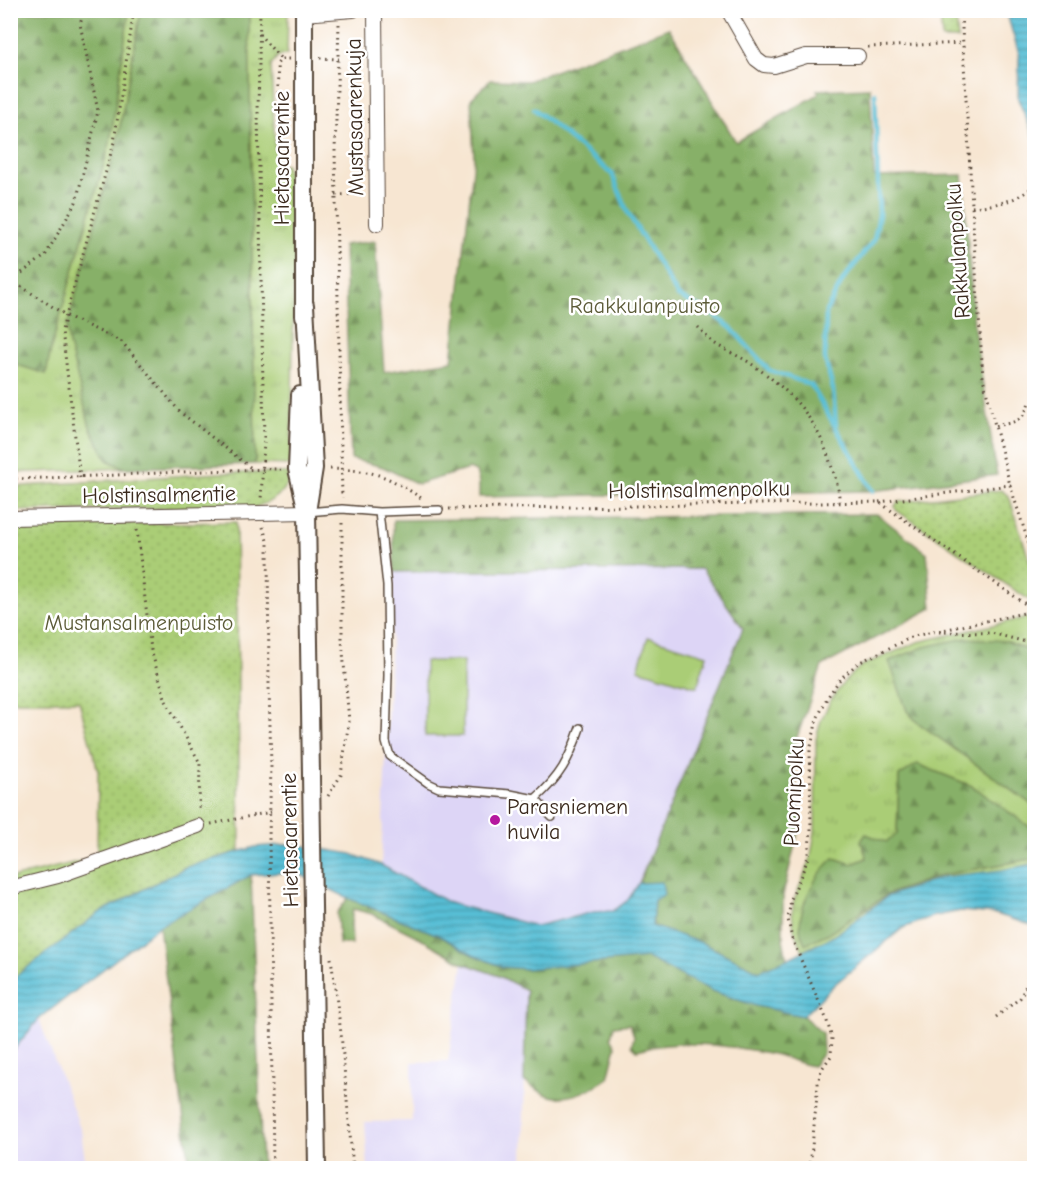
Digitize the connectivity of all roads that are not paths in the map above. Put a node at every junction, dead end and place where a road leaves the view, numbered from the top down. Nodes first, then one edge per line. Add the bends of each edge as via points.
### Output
1 (375, 10) edge
2 (728, 10) edge
3 (346, 11) edge
4 (304, 12) edge
5 (858, 56) road end
6 (377, 224) dead end
7 (439, 510) road end
8 (307, 512) junction
9 (379, 512) junction
10 (10, 518) edge
11 (580, 728) dead end
12 (535, 799) junction
13 (552, 816) dead end
14 (198, 826) road end
15 (10, 888) edge
16 (317, 1168) edge

1 - 6 street, Mustasaarenkuja
2 - 5 street via 764,65 774,66 806,56
3 - 4 street
4 - 8 street, Hietasaarentie via 305,305 314,468
7 - 9 lane
8 - 9 lane
8 - 10 street, Holstinsalmentie
8 - 16 street, Hietasaarentie
9 - 12 lane via 387,586 386,742 390,756 439,788
11 - 12 lane via 571,755 553,783
12 - 13 lane
14 - 15 street via 58,876

